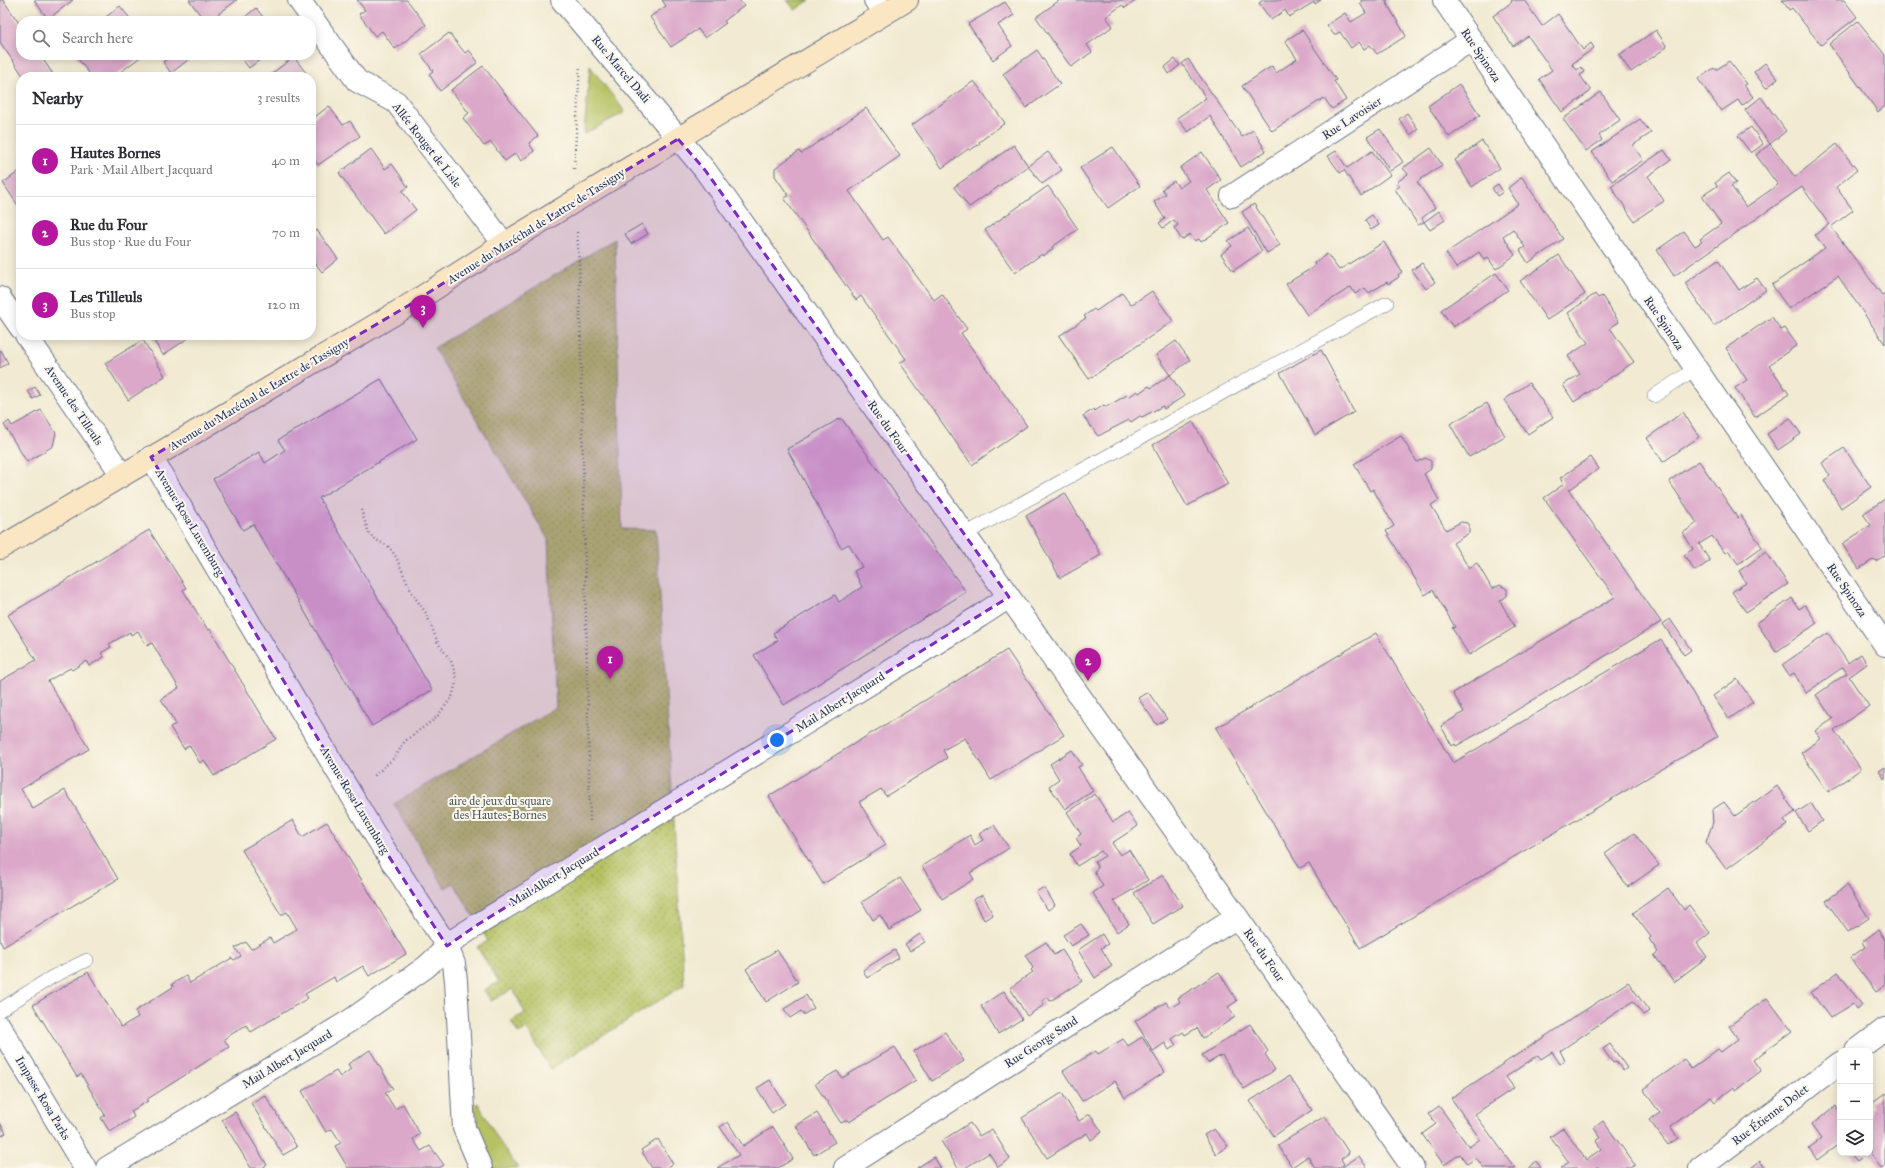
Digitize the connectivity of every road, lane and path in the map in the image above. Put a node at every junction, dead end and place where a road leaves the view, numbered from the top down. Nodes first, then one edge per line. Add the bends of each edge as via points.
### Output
1 (299, 0) edge
2 (562, 0) edge
3 (906, 0) edge
4 (1444, 0) edge
5 (879, 7) edge
6 (310, 16) edge
7 (316, 24) edge
8 (583, 24) junction
9 (1471, 40) junction
10 (678, 139) junction
11 (1232, 196) dead end
12 (574, 201) junction
13 (504, 244) junction
14 (0, 298) edge
15 (1387, 304) dead end
16 (16, 321) edge
17 (29, 340) edge
18 (1695, 369) junction
19 (1654, 396) dead end
20 (152, 457) junction
21 (122, 475) junction
22 (360, 510) dead end
23 (965, 534) junction
24 (0, 548) edge
25 (1009, 597) junction
26 (1885, 646) edge
27 (374, 776) dead end
28 (590, 855) junction
29 (1237, 917) junction
30 (447, 946) junction
31 (87, 960) dead end
32 (0, 1010) edge
33 (0, 1027) edge
34 (1885, 1029) edge
35 (1860, 1048) edge
36 (1837, 1065) edge
37 (85, 1168) edge
38 (107, 1168) edge
39 (481, 1168) edge
40 (845, 1168) edge
41 (1413, 1168) edge
42 (1700, 1168) edge

1 - 6 street, Allée Rouget de Lisle
2 - 8 street, Rue Marcel Dadi
3 - 5 street, Avenue du Maréchal de Lattre de Tassigny
4 - 9 street, Rue Spinoza
5 - 10 street, Avenue du Maréchal de Lattre de Tassigny
7 - 13 street, Allée Rouget de Lisle via 357,81 396,102
8 - 10 street, Rue Marcel Dadi
8 - 12 path via 574,158
9 - 11 street, Rue Lavoisier
9 - 18 street, Rue Spinoza
10 - 12 street, Avenue du Maréchal de Lattre de Tassigny
10 - 23 street, Rue du Four via 705,170
12 - 13 street, Avenue du Maréchal de Lattre de Tassigny
12 - 28 path via 579,260
13 - 20 street, Avenue du Maréchal de Lattre de Tassigny via 411,304
14 - 16 street
15 - 23 lane
17 - 21 street, Avenue des Tilleuls
18 - 19 lane
18 - 26 street, Rue Spinoza
20 - 21 street, Avenue du Maréchal de Lattre de Tassigny
20 - 30 street, Avenue Rosa Luxemburg via 375,835
21 - 24 street, Avenue du Maréchal de Lattre de Tassigny
22 - 27 path via 369,533 374,539 388,546 395,556 412,593 426,613 438,643 451,661 457,679 452,697 436,718 405,742 395,757
23 - 25 street, Rue du Four
25 - 28 street, Mail Albert Jacquard
25 - 29 street, Rue du Four
28 - 30 street, Mail Albert Jacquard
29 - 40 street, Rue George Sand
29 - 41 street, Rue du Four
30 - 38 street, Mail Albert Jacquard via 426,968 351,1020
30 - 39 street, Avenue Rosa Luxemburg via 454,964 456,981 464,1128
31 - 32 lane via 52,977
33 - 37 street, Impasse Rosa Parks
34 - 35 street
36 - 42 street, Rue Étienne Dolet

